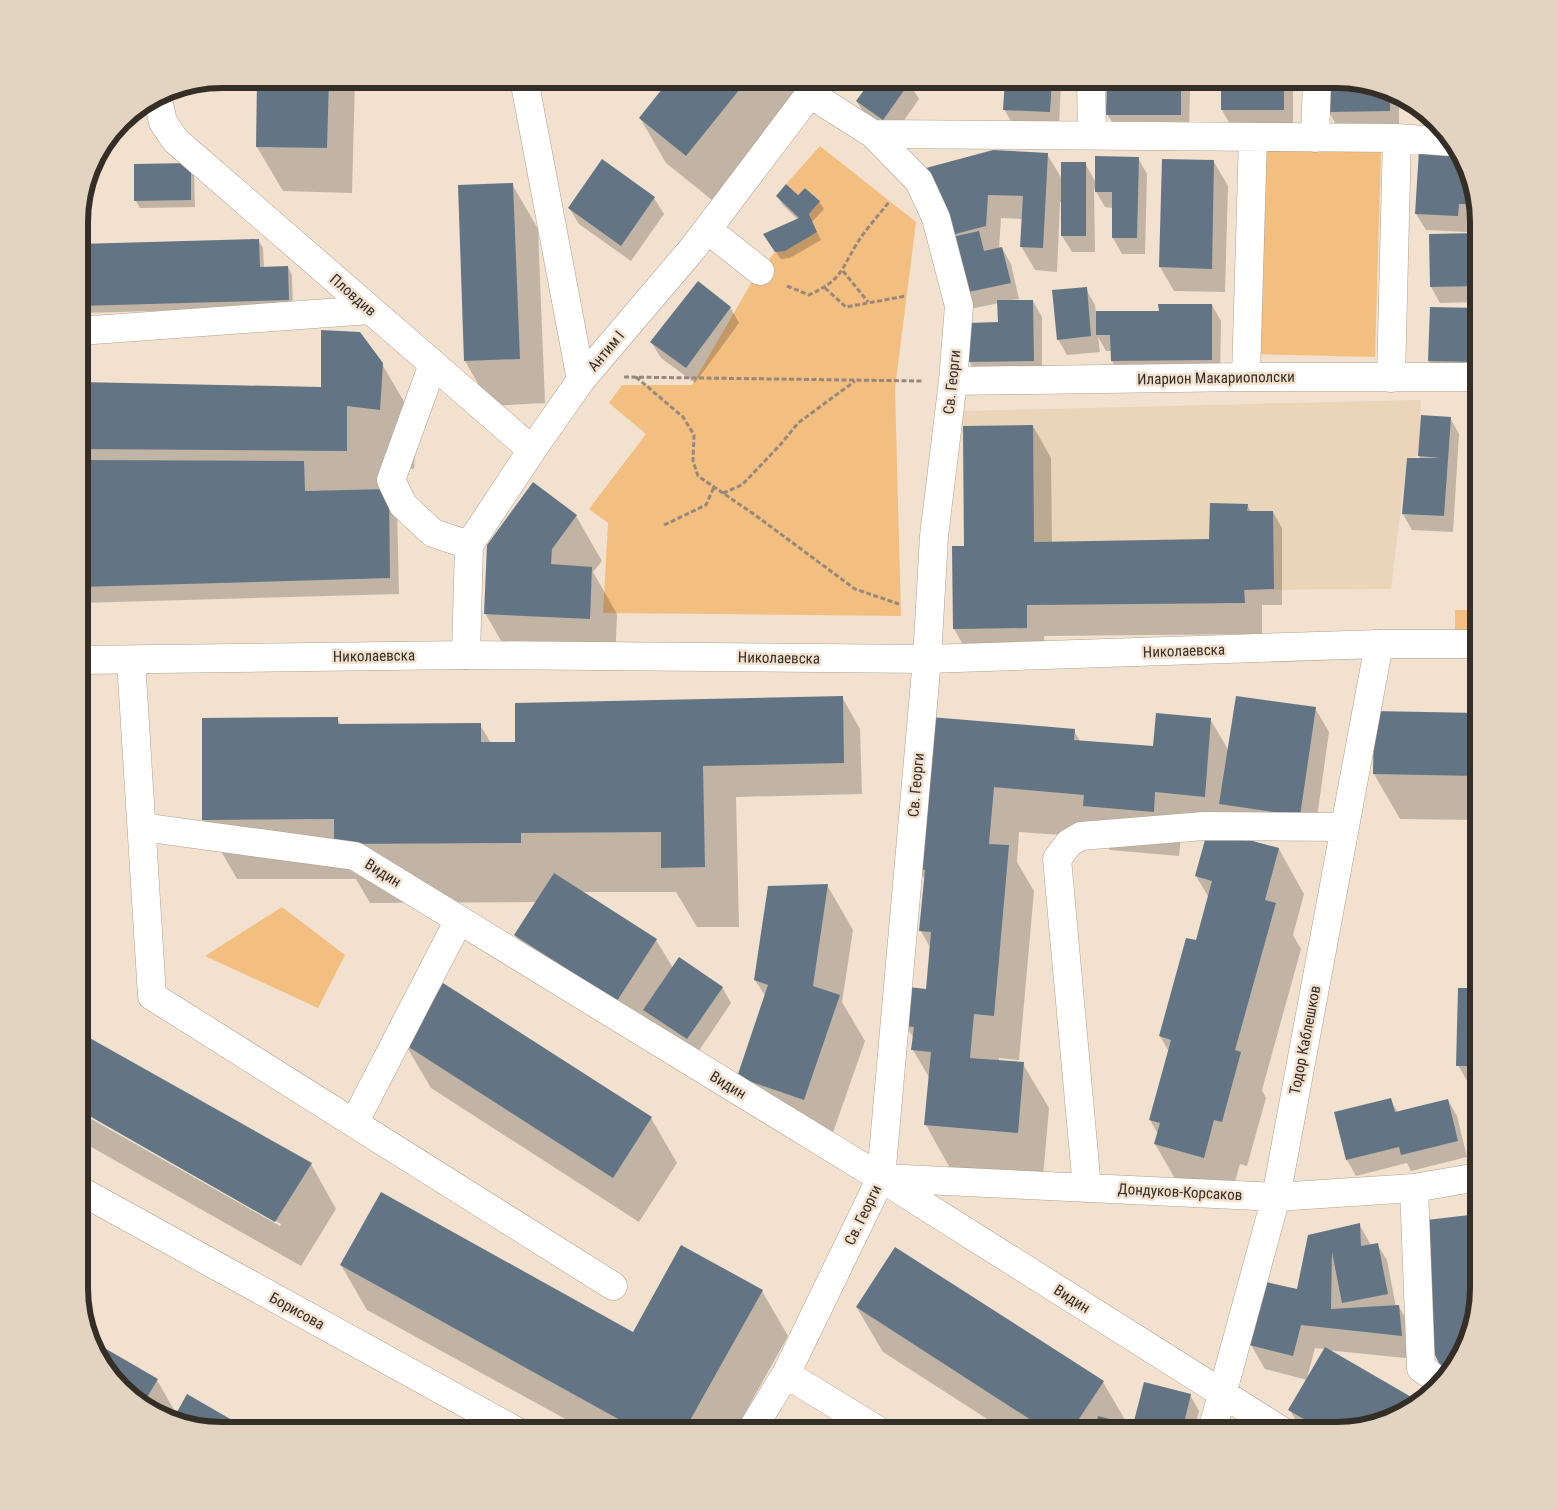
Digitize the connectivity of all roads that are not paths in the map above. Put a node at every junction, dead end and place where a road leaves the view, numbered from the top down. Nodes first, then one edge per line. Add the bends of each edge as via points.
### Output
1 (526, 88) edge
2 (814, 88) edge
3 (817, 88) edge
4 (1091, 88) edge
5 (1317, 88) edge
6 (159, 103) edge
7 (873, 134) junction
8 (922, 134) junction
9 (1092, 135) junction
10 (1253, 137) junction
11 (1315, 138) junction
12 (1397, 138) junction
13 (1443, 141) edge
14 (919, 181) junction
15 (708, 230) junction
16 (760, 271) road end
17 (370, 310) junction
18 (88, 331) edge
19 (433, 364) junction
20 (1246, 377) junction
21 (1470, 377) edge
22 (1391, 378) junction
23 (581, 380) junction
24 (953, 381) junction
25 (532, 450) junction
26 (469, 545) junction
27 (1379, 644) junction
28 (1470, 644) edge
29 (466, 655) junction
30 (927, 659) junction
31 (88, 660) edge
32 (131, 660) junction
33 (142, 827) junction
34 (1345, 827) junction
35 (459, 920) junction
36 (354, 1123) junction
37 (881, 1178) junction
38 (1470, 1178) edge
39 (1086, 1188) junction
40 (1414, 1188) junction
41 (88, 1195) edge
42 (1276, 1197) junction
43 (613, 1286) dead end
44 (786, 1374) junction
45 (1435, 1378) edge
46 (1220, 1394) junction
47 (500, 1422) edge
48 (757, 1422) edge
49 (864, 1422) edge
50 (1214, 1422) edge
51 (1267, 1422) edge

1 - 23 street
2 - 15 street, Антим I
3 - 7 street, Св. Георги
4 - 9 street
5 - 11 street
6 - 17 street, Пловдив via 163,122 175,140
7 - 8 street
7 - 14 street, Св. Георги
8 - 9 street
8 - 14 street
9 - 10 street
10 - 11 street
10 - 20 street
11 - 12 street
12 - 13 street
12 - 22 street
14 - 24 street, Св. Георги via 936,218 959,306
15 - 16 street
15 - 23 street, Антим I
17 - 18 street
17 - 19 street, Пловдив
19 - 25 street, Пловдив
19 - 26 street via 391,480 403,504 433,534
20 - 22 street, Иларион Макариополски
20 - 24 street, Иларион Макариополски
21 - 22 street, Иларион Макариополски
23 - 25 street, Антим I
24 - 30 street, Св. Георги via 934,536
25 - 26 street, Антим I
26 - 29 street
27 - 28 street, Николаевска
27 - 30 street, Николаевска
27 - 34 street, Тодор Каблешков
29 - 30 street, Николаевска
29 - 32 street, Николаевска
30 - 37 street, Св. Георги
31 - 32 street, Николаевска
32 - 33 street
33 - 35 street, Видин via 355,856
33 - 36 street via 152,996
34 - 39 street via 1204,826 1080,836 1069,843 1057,859
34 - 42 street, Тодор Каблешков
35 - 36 street
35 - 37 street, Видин
36 - 43 street
37 - 39 street, Дондуков-Корсаков
37 - 44 street, Св. Георги
37 - 46 street, Видин
38 - 40 street, Дондуков-Корсаков
39 - 42 street, Дондуков-Корсаков
40 - 42 street, Дондуков-Корсаков
40 - 45 street via 1421,1368
41 - 47 street, Борисова
42 - 46 street, Тодор Каблешков
44 - 48 street, Св. Георги
44 - 49 street
46 - 50 street, Тодор Каблешков
46 - 51 street, Видин

